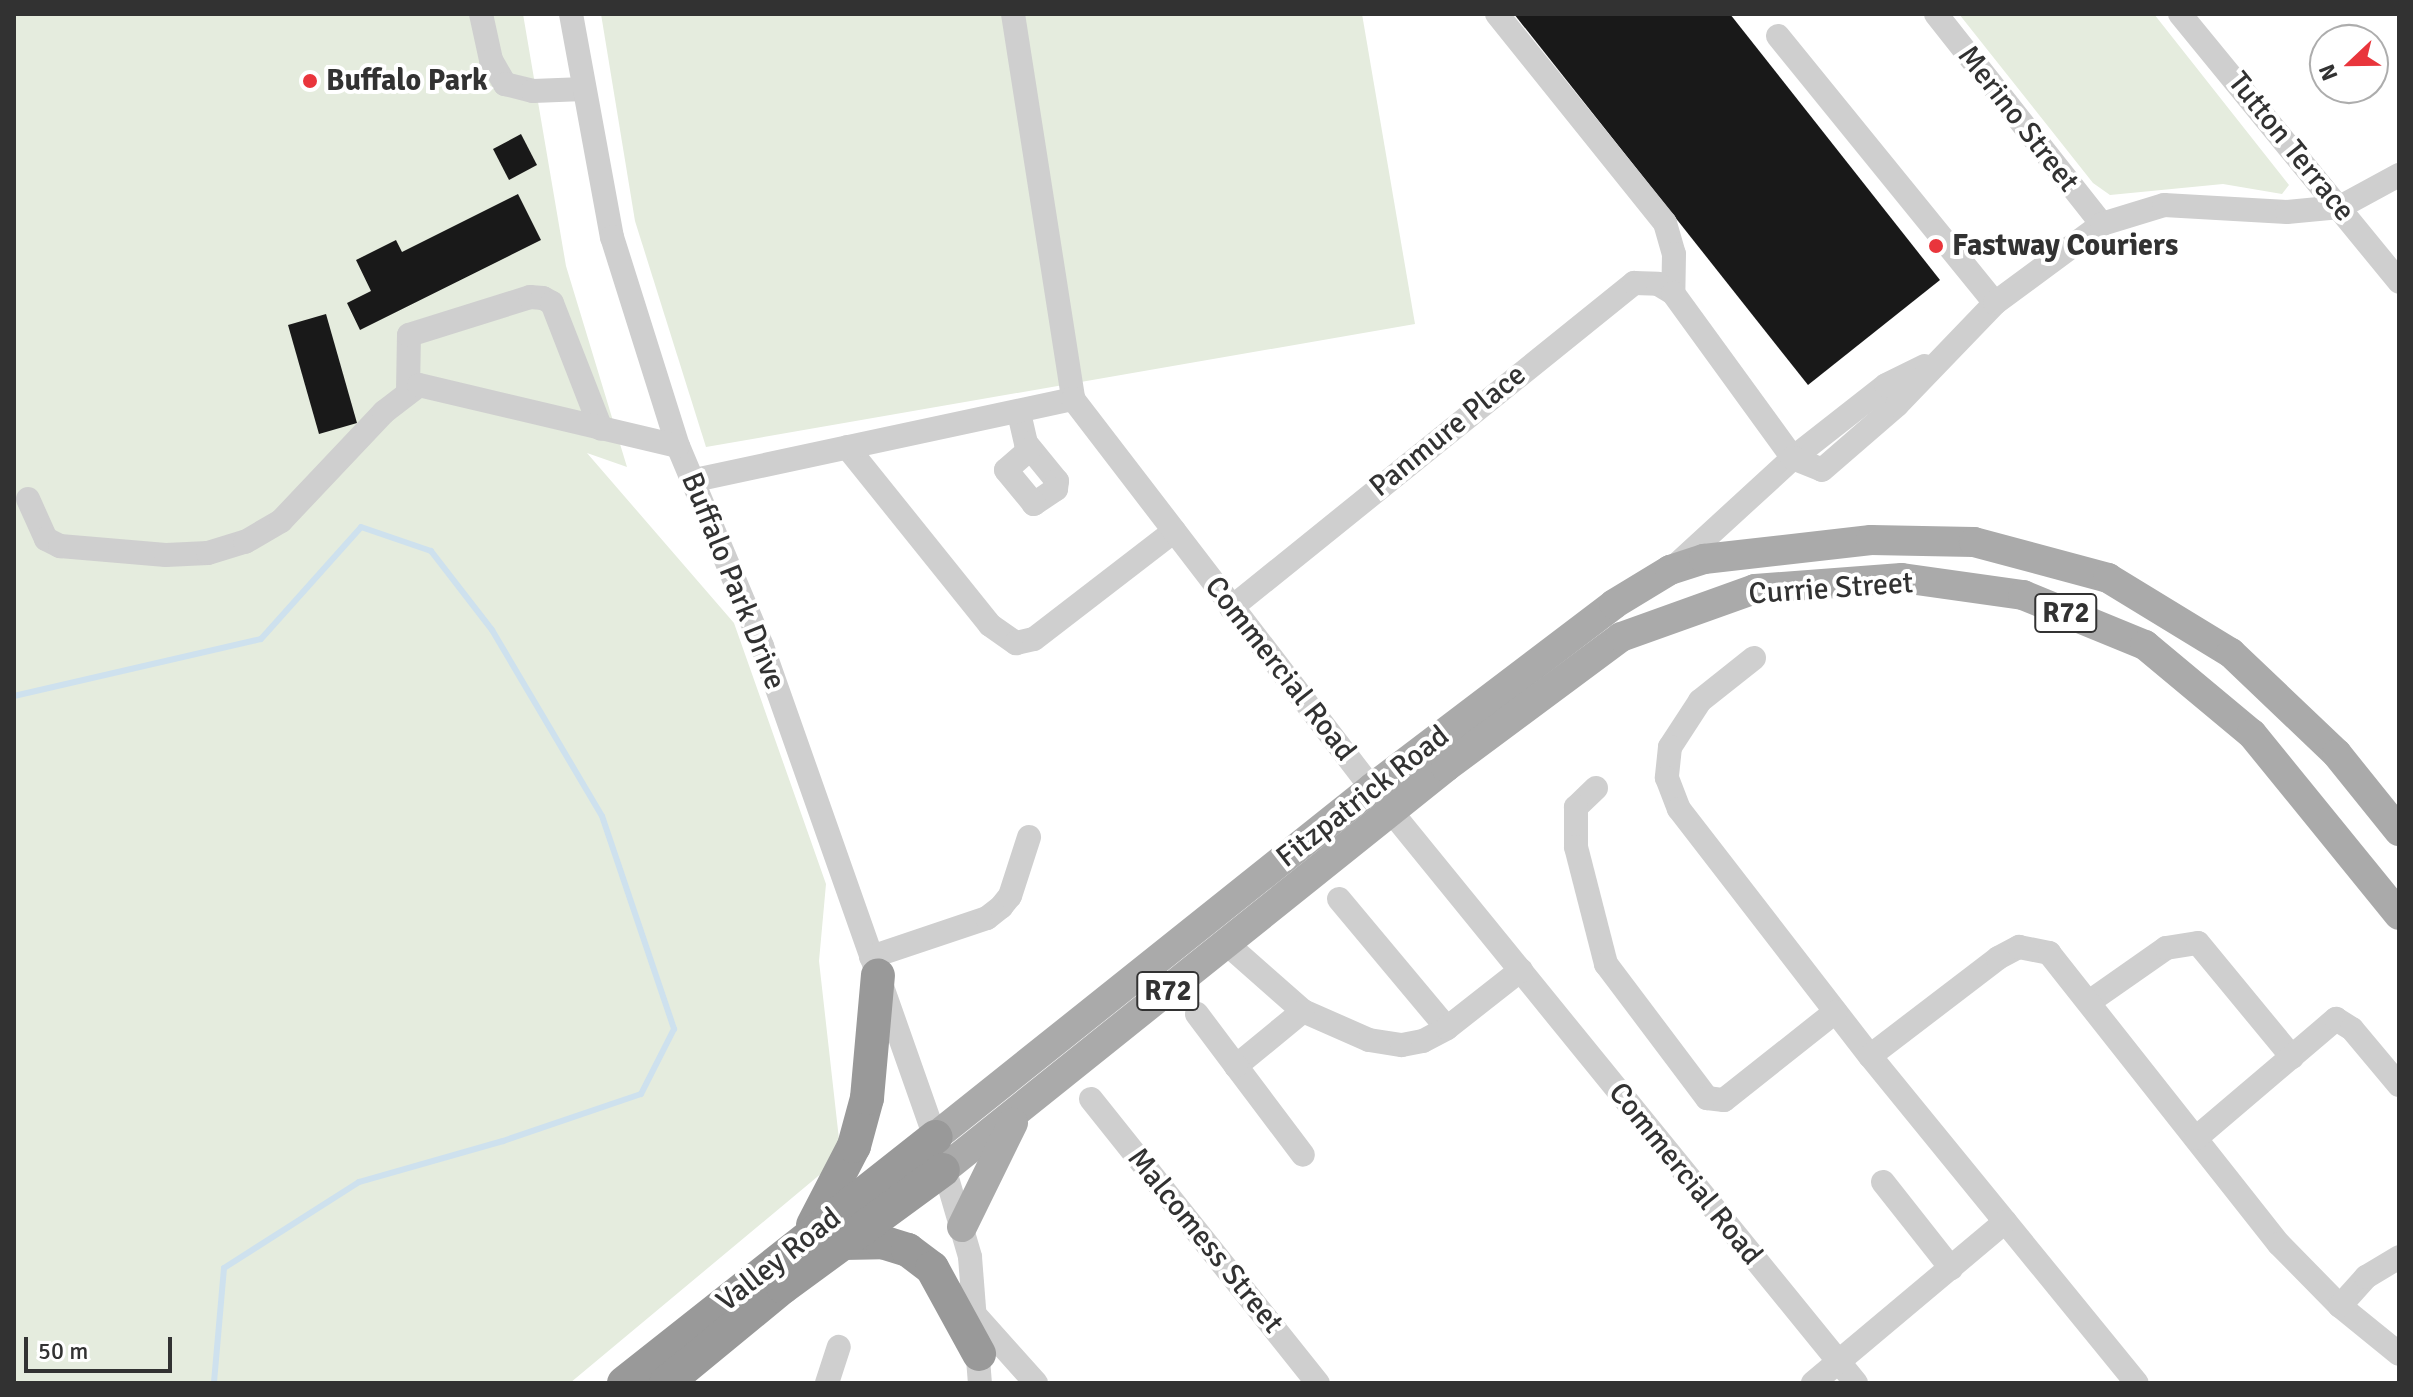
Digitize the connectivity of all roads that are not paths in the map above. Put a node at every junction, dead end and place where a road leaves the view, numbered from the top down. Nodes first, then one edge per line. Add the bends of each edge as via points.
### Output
1 (481, 14) edge
2 (571, 14) edge
3 (1013, 14) edge
4 (1497, 14) edge
5 (1936, 14) edge
6 (2180, 14) edge
7 (1778, 36) dead end
8 (584, 89) junction
9 (2399, 175) edge
10 (2340, 207) junction
11 (2102, 224) junction
12 (2399, 282) edge
13 (1673, 293) junction
14 (1995, 303) junction
15 (408, 391) junction
16 (1073, 399) junction
17 (1019, 413) junction
18 (601, 429) junction
19 (678, 446) junction
20 (847, 447) junction
21 (1030, 449) dead end
22 (1793, 458) junction
23 (695, 480) junction
24 (28, 499) dead end
25 (1174, 531) junction
26 (1670, 570) junction
27 (1231, 608) junction
28 (1621, 637) joint
29 (1754, 658) dead end
30 (1372, 788) junction
31 (1596, 788) dead end
32 (1392, 811) junction
33 (2399, 831) edge
34 (1029, 837) dead end
35 (1339, 899) dead end
36 (2399, 915) edge
37 (1227, 944) junction
38 (874, 966) junction
39 (1521, 970) junction
40 (2089, 1002) junction
41 (1303, 1011) junction
42 (1835, 1012) junction
43 (1197, 1014) dead end
44 (1447, 1028) junction
45 (1870, 1056) junction
46 (2292, 1057) junction
47 (1236, 1066) junction
48 (2399, 1085) edge
49 (1091, 1099) dead end
50 (1020, 1110) junction
51 (2196, 1138) junction
52 (939, 1153) junction
53 (1303, 1155) dead end
54 (1883, 1182) dead end
55 (2005, 1222) junction
56 (962, 1227) junction
57 (805, 1240) junction
58 (843, 1243) junction
59 (2399, 1257) edge
60 (1951, 1268) junction
61 (2340, 1306) junction
62 (976, 1316) junction
63 (839, 1347) dead end
64 (2399, 1354) edge
65 (1839, 1363) junction
66 (984, 1375) edge
67 (624, 1383) edge
68 (666, 1383) edge
69 (827, 1383) edge
70 (1036, 1383) edge
71 (1318, 1383) edge
72 (1813, 1383) edge
73 (1856, 1383) edge
74 (2137, 1383) edge

1 - 8 street via 491,60 505,84 533,91
2 - 8 street, Buffalo Park Drive
3 - 16 street
4 - 13 street via 1665,223 1674,254
5 - 11 street, Merino Street
6 - 10 street, Tutton Terrace
7 - 14 street
8 - 19 street, Buffalo Park Drive via 612,237
9 - 10 street, Fitzpatrick Road
10 - 11 street, Fitzpatrick Road via 2287,212 2164,205
10 - 12 street, Tutton Terrace
11 - 14 street, Fitzpatrick Road
13 - 22 street
13 - 27 street, Panmure Place via 1658,284 1634,283 1614,295
14 - 22 street, Fitzpatrick Road via 1935,361 1886,385
15 - 18 street via 429,386
15 - 18 street via 409,335 530,297 543,298 552,303
15 - 24 street via 281,521 245,542 208,553 60,546 46,539
16 - 17 street
16 - 25 street, Commercial Road
17 - 20 street
17 - 21 street
18 - 19 street
19 - 23 street, Buffalo Park Drive
20 - 23 street
20 - 25 street via 990,625 1016,643 1034,639
22 - 26 street, Fitzpatrick Road
23 - 38 street, Buffalo Park Drive via 762,646
25 - 27 street, Commercial Road
26 - 30 main road, Fitzpatrick Road / R72 via 1614,604
26 - 33 main road, Currie Street / R72 via 1704,559 1871,540 1974,542 2108,578 2231,653 2337,754
27 - 30 street, Commercial Road
28 - 32 main road, Fitzpatrick Road / R72
28 - 36 main road, Currie Street / R72 via 1755,589 1902,578 2023,595 2145,645 2252,734
29 - 42 street via 1700,701 1682,723 1670,747 1667,778 1679,809
30 - 32 street, Commercial Road
30 - 52 main road, Fitzpatrick Road / R72
31 - 42 street via 1576,807 1576,847 1606,964 1707,1098 1724,1100
32 - 37 main road, Fitzpatrick Road / R72
32 - 39 street, Commercial Road
34 - 38 street via 1010,896 994,913
35 - 44 street
37 - 41 street
37 - 50 main road, Fitzpatrick Road / R72
38 - 52 street, Buffalo Park Drive
38 - 57 highway via 867,1098 854,1146
39 - 44 street
39 - 65 street, Commercial Road
40 - 45 street via 2049,953 2019,947
40 - 46 street via 2166,948 2198,943
40 - 51 street
41 - 44 street via 1369,1040 1402,1045
41 - 47 street
42 - 45 street
43 - 47 street
45 - 55 street
46 - 48 street via 2322,1025 2343,1020
46 - 51 street
47 - 53 street
49 - 71 street, Malcomess Street
50 - 52 main road, Fitzpatrick Road / R72
50 - 56 main road
51 - 61 street via 2279,1244
52 - 56 street, Buffalo Park Drive
52 - 57 highway, Valley Road / R72
52 - 58 highway, Valley Road / R72
54 - 60 street
55 - 60 street
55 - 74 street
56 - 62 street, Buffalo Park Drive
57 - 67 highway, Valley Road / R72
58 - 66 highway via 882,1242 908,1250 932,1268
58 - 68 highway, Valley Road / R72
59 - 61 street via 2366,1277
60 - 65 street
61 - 64 street
62 - 66 street, Buffalo Park Drive
62 - 70 street
63 - 69 street
65 - 72 street
65 - 73 street, Commercial Road

